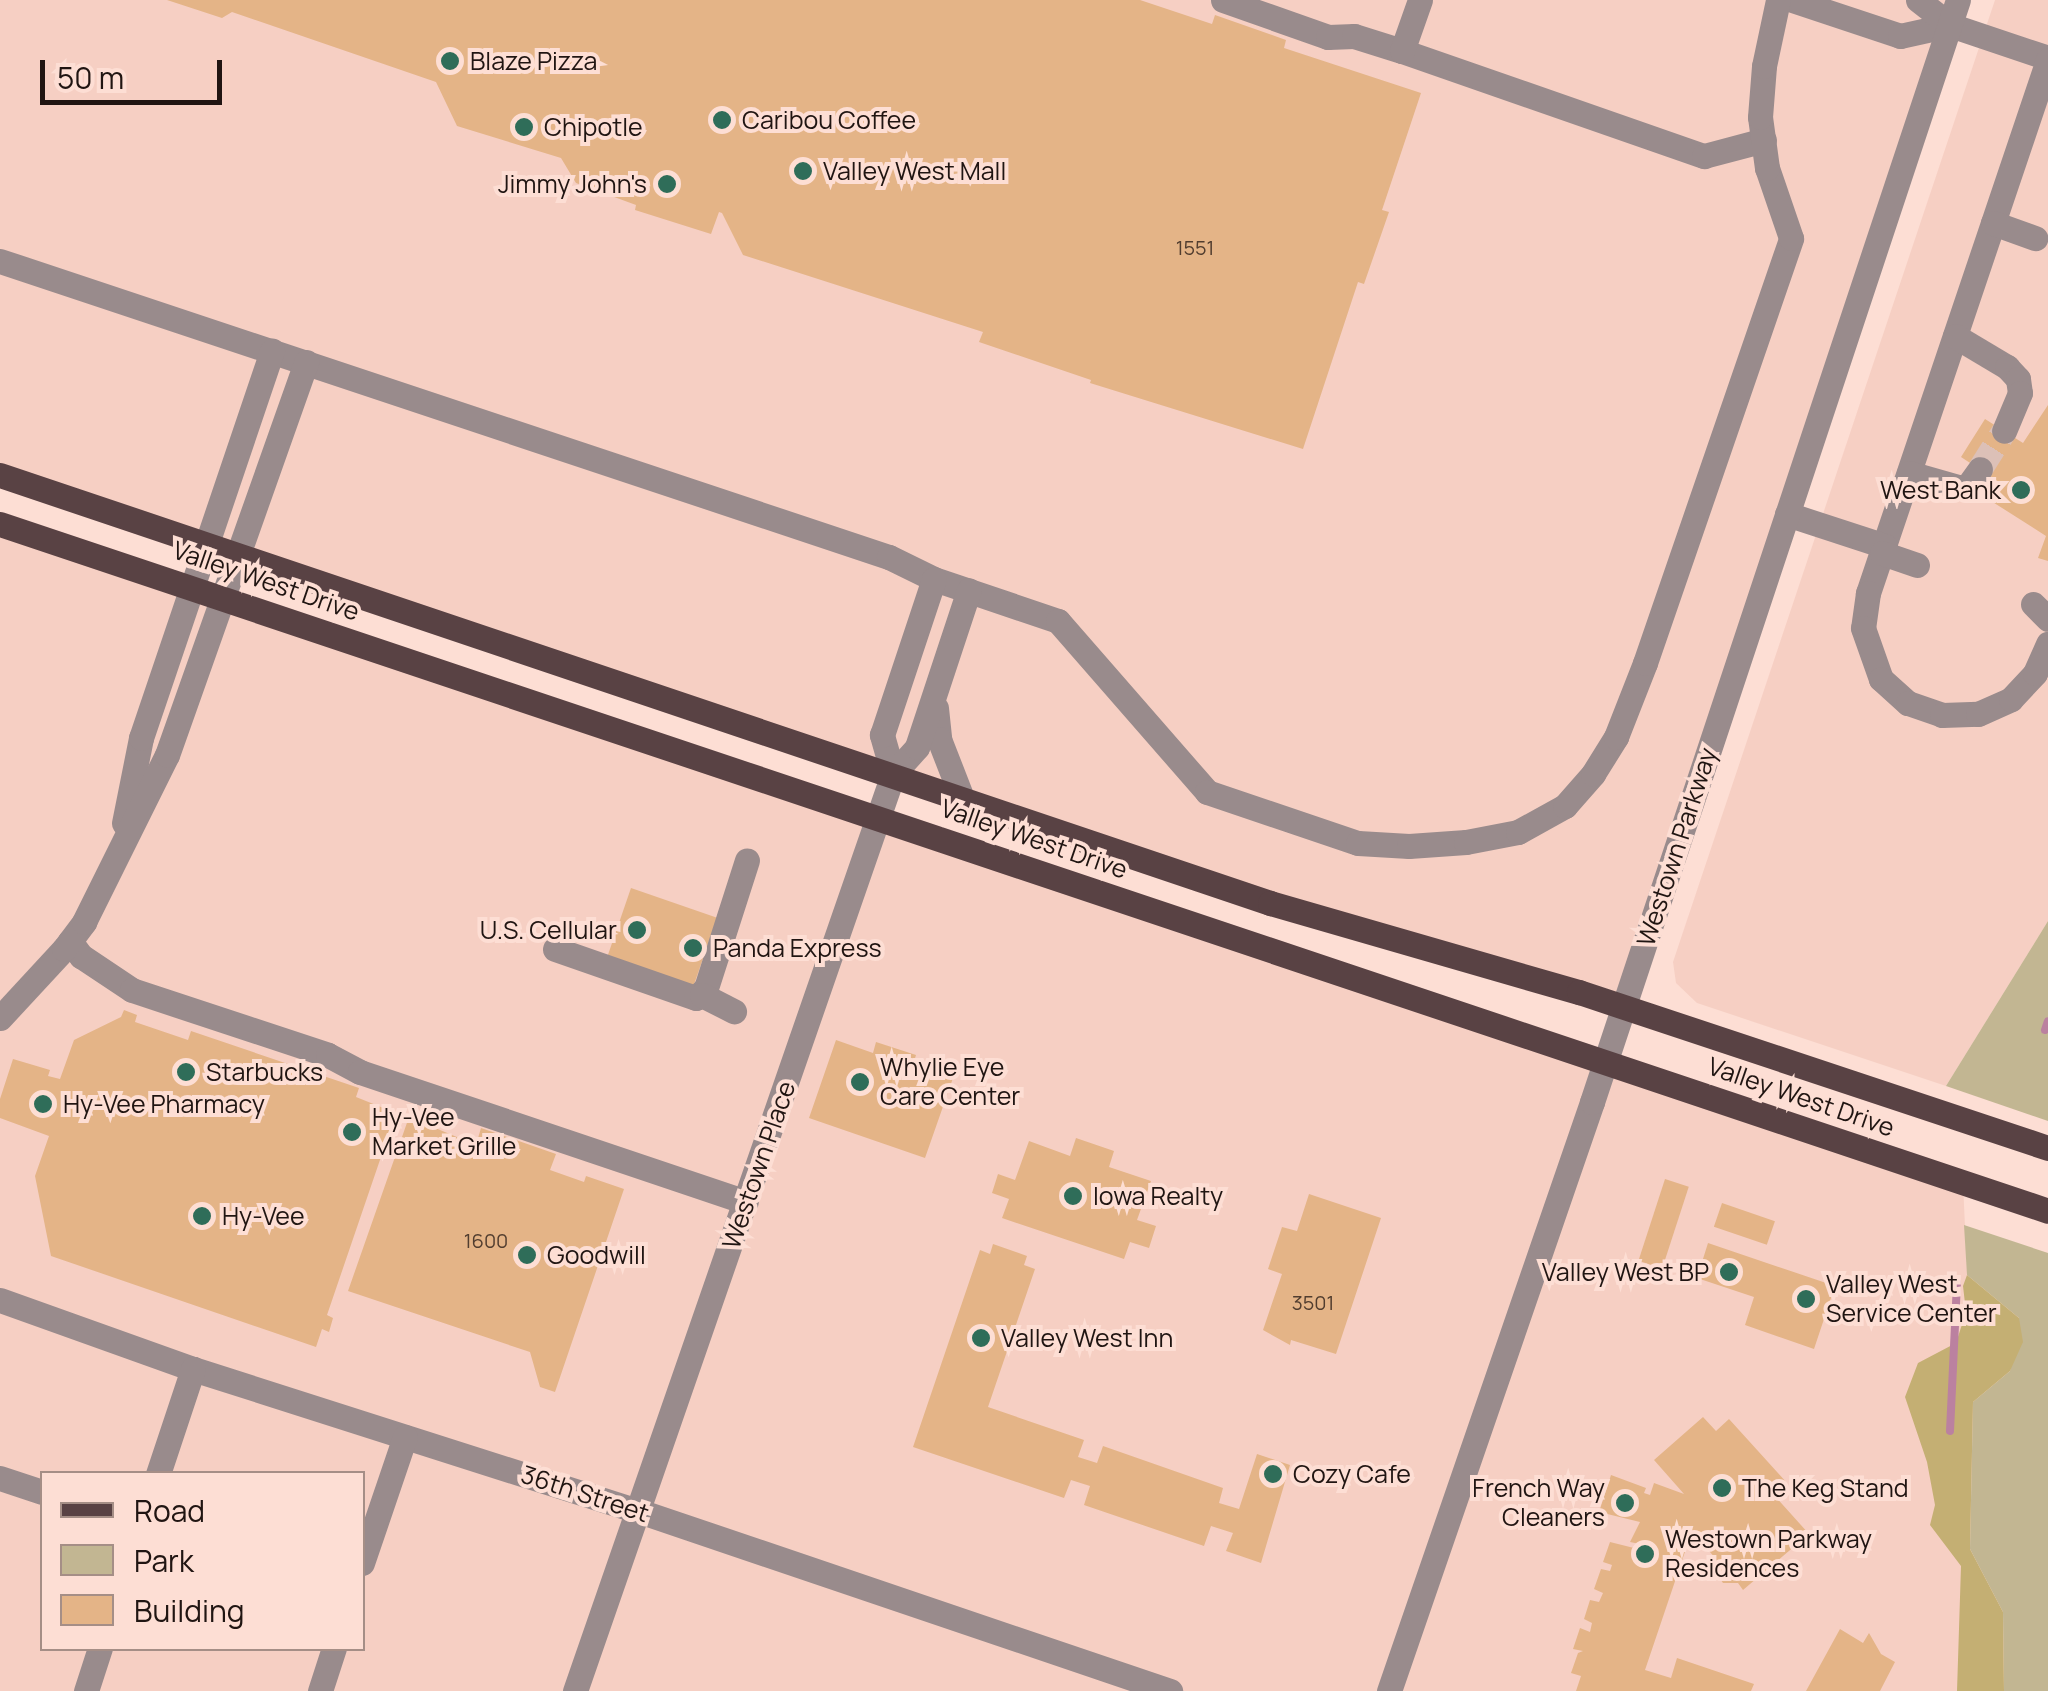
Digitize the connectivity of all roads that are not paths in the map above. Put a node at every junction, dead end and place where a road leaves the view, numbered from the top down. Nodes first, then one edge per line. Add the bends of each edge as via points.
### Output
1 (1223, 0) edge
2 (1420, 0) edge
3 (1778, 0) edge
4 (1792, 0) edge
5 (1918, 0) edge
6 (1958, 0) edge
7 (1950, 25) junction
8 (1402, 51) junction
9 (2047, 64) edge
10 (1764, 140) junction
11 (1993, 223) junction
12 (2035, 238) dead end
13 (0, 260) edge
14 (1955, 336) junction
15 (272, 351) junction
16 (306, 362) junction
17 (2004, 431) tunnel mouth
18 (1980, 470) tunnel mouth
19 (1909, 473) junction
20 (0, 475) edge
21 (1787, 514) junction
22 (0, 524) edge
23 (207, 544) junction
24 (1883, 549) junction
25 (240, 555) junction
26 (1916, 565) dead end
27 (934, 578) junction
28 (192, 588) junction
29 (969, 590) junction
30 (225, 599) junction
31 (2048, 644) edge
32 (934, 694) junction
33 (893, 774) junction
34 (962, 798) junction
35 (878, 818) junction
36 (747, 860) dead end
37 (115, 862) junction
38 (70, 942) junction
39 (555, 949) dead end
40 (702, 995) junction
41 (1624, 1007) junction
42 (734, 1011) dead end
43 (0, 1018) edge
44 (1605, 1062) junction
45 (2048, 1148) edge
46 (746, 1202) junction
47 (2048, 1211) edge
48 (0, 1300) edge
49 (193, 1369) junction
50 (405, 1437) junction
51 (159, 1471) edge
52 (0, 1478) edge
53 (40, 1491) edge
54 (639, 1511) junction
55 (365, 1554) edge
56 (99, 1651) edge
57 (333, 1651) edge
58 (86, 1691) edge
59 (320, 1691) edge
60 (575, 1691) edge
61 (1170, 1691) edge
62 (1389, 1691) edge

1 - 8 street via 1328,37 1354,36
2 - 8 street
3 - 10 street via 1764,66
4 - 7 street via 1900,36
5 - 7 street
6 - 7 street, Westown Parkway
7 - 9 street
7 - 21 street, Westown Parkway
8 - 10 street via 1704,156
9 - 11 street
10 - 29 street via 1791,238 1616,737 1565,806 1539,821 1466,842 1382,846 1232,804 1186,773 1058,621
11 - 12 street
11 - 14 street
13 - 15 street
14 - 17 street via 2018,379 2020,394
14 - 19 street
15 - 16 street
15 - 23 street
16 - 25 street
16 - 27 street via 889,557
18 - 19 street via 1958,488
19 - 24 street
20 - 23 main road, Valley West Drive
21 - 24 street
21 - 41 street, Westown Parkway
22 - 28 main road, Valley West Drive
23 - 25 main road, Valley West Drive
23 - 28 street
24 - 26 street
24 - 31 street via 1864,610 1866,646 1881,679 1908,703 1942,715 1995,708 2024,687
25 - 30 street
25 - 33 main road, Valley West Drive
27 - 29 street
27 - 33 street via 882,736
28 - 30 main road, Valley West Drive
28 - 37 street via 141,738
29 - 32 street
30 - 35 main road, Valley West Drive
30 - 37 street via 167,754
32 - 33 street via 917,747
32 - 34 street via 938,739
33 - 34 main road, Valley West Drive
33 - 35 street, Westown Place
34 - 41 main road, Valley West Drive via 1270,903
35 - 44 main road, Valley West Drive
35 - 46 street, Westown Place
36 - 40 street
37 - 38 street
38 - 43 street
38 - 46 street via 132,990
39 - 40 street
40 - 42 street
41 - 44 street, Westown Parkway
41 - 45 main road, Valley West Drive
44 - 47 main road, Valley West Drive
44 - 62 street, Westown Parkway
46 - 54 street, Westown Place
48 - 49 street, 36th Street
49 - 50 street, 36th Street
49 - 51 street
50 - 54 street, 36th Street
50 - 55 street
52 - 53 street
54 - 60 street, Westown Place
54 - 61 street, 36th Street
56 - 58 street
57 - 59 street

